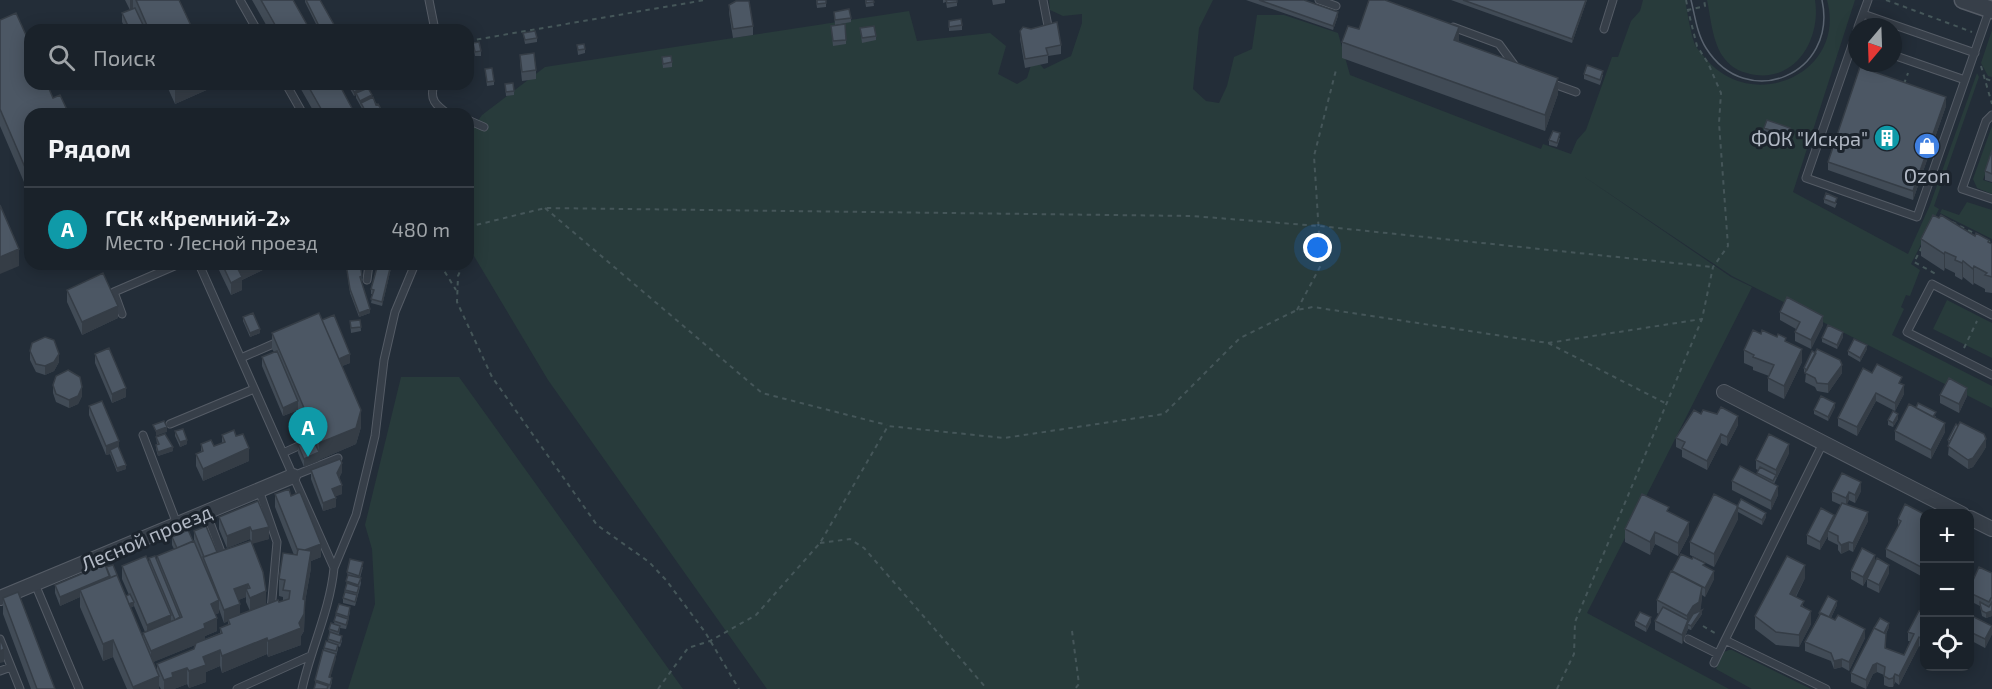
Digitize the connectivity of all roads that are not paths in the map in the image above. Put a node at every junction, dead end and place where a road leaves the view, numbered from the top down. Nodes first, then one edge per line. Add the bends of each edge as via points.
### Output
1 (240, 0) edge
2 (429, 0) edge
3 (1043, 0) edge
4 (1319, 0) edge
5 (1613, 0) edge
6 (1868, 0) edge
7 (1963, 0) edge
8 (1336, 6) dead end
9 (1991, 10) edge
10 (1863, 14) junction
11 (1862, 18) edge
12 (254, 24) edge
13 (434, 24) edge
14 (1445, 24) edge
15 (1048, 26) edge
16 (1605, 29) dead end
17 (1975, 53) junction
18 (1902, 58) edge
19 (1848, 61) edge
20 (1518, 71) edge
21 (1965, 80) junction
22 (1547, 81) edge
23 (289, 90) edge
24 (432, 90) edge
25 (1576, 92) dead end
26 (300, 108) edge
27 (440, 108) edge
28 (1992, 115) edge
29 (474, 123) edge
30 (484, 127) dead end
31 (1992, 200) edge
32 (165, 270) edge
33 (203, 270) edge
34 (368, 270) edge
35 (412, 270) edge
36 (367, 280) dead end
37 (122, 314) dead end
38 (1992, 315) edge
39 (284, 340) edge
40 (241, 358) junction
41 (1992, 375) edge
42 (254, 388) junction
43 (1724, 392) dead end
44 (170, 424) dead end
45 (143, 435) dead end
46 (308, 441) edge
47 (1823, 443) junction
48 (283, 453) junction
49 (338, 458) edge
50 (293, 476) junction
51 (259, 490) junction
52 (1954, 509) edge
53 (206, 512) junction
54 (1974, 520) edge
55 (177, 524) junction
56 (1992, 529) edge
57 (224, 559) edge
58 (334, 568) junction
59 (35, 584) junction
60 (0, 598) edge
61 (261, 617) edge
62 (0, 639) edge
63 (1689, 639) dead end
64 (1726, 639) junction
65 (1718, 654) junction
66 (310, 656) junction
67 (1714, 663) dead end
68 (11, 667) junction
69 (0, 671) edge
70 (20, 689) edge
71 (79, 689) edge
72 (237, 689) edge
73 (302, 689) edge
74 (1826, 689) edge

1 - 12 lane
2 - 13 lane
3 - 15 lane
4 - 8 lane
5 - 16 lane
6 - 10 lane
7 - 9 street
9 - 17 lane
10 - 11 lane
10 - 17 lane
14 - 20 lane via 1499,44
17 - 21 lane
18 - 21 lane
19 - 21 lane via 1806,178 1917,217
22 - 25 lane
23 - 26 lane
24 - 27 lane via 431,96
28 - 31 lane via 1962,189
29 - 30 lane
32 - 37 lane via 114,292
33 - 40 lane
34 - 36 lane
35 - 58 lane via 395,312 384,360 375,436 356,515
38 - 41 lane via 1932,284 1907,332
39 - 40 lane
40 - 42 lane
42 - 44 lane
42 - 48 lane
43 - 47 street
45 - 55 lane
46 - 48 lane
47 - 52 street
47 - 64 lane
48 - 50 lane
49 - 50 lane
50 - 51 street, Лесной проезд
50 - 58 lane
51 - 53 street, Лесной проезд
51 - 61 lane via 277,542 270,613
53 - 55 street, Лесной проезд
53 - 57 lane
54 - 56 street
55 - 59 street, Лесной проезд
58 - 66 lane via 328,606
59 - 60 street, Лесной проезд
59 - 71 lane
62 - 68 lane
63 - 65 lane
64 - 65 lane
64 - 74 lane
65 - 67 lane
66 - 72 lane
66 - 73 lane
68 - 69 lane
68 - 70 lane

